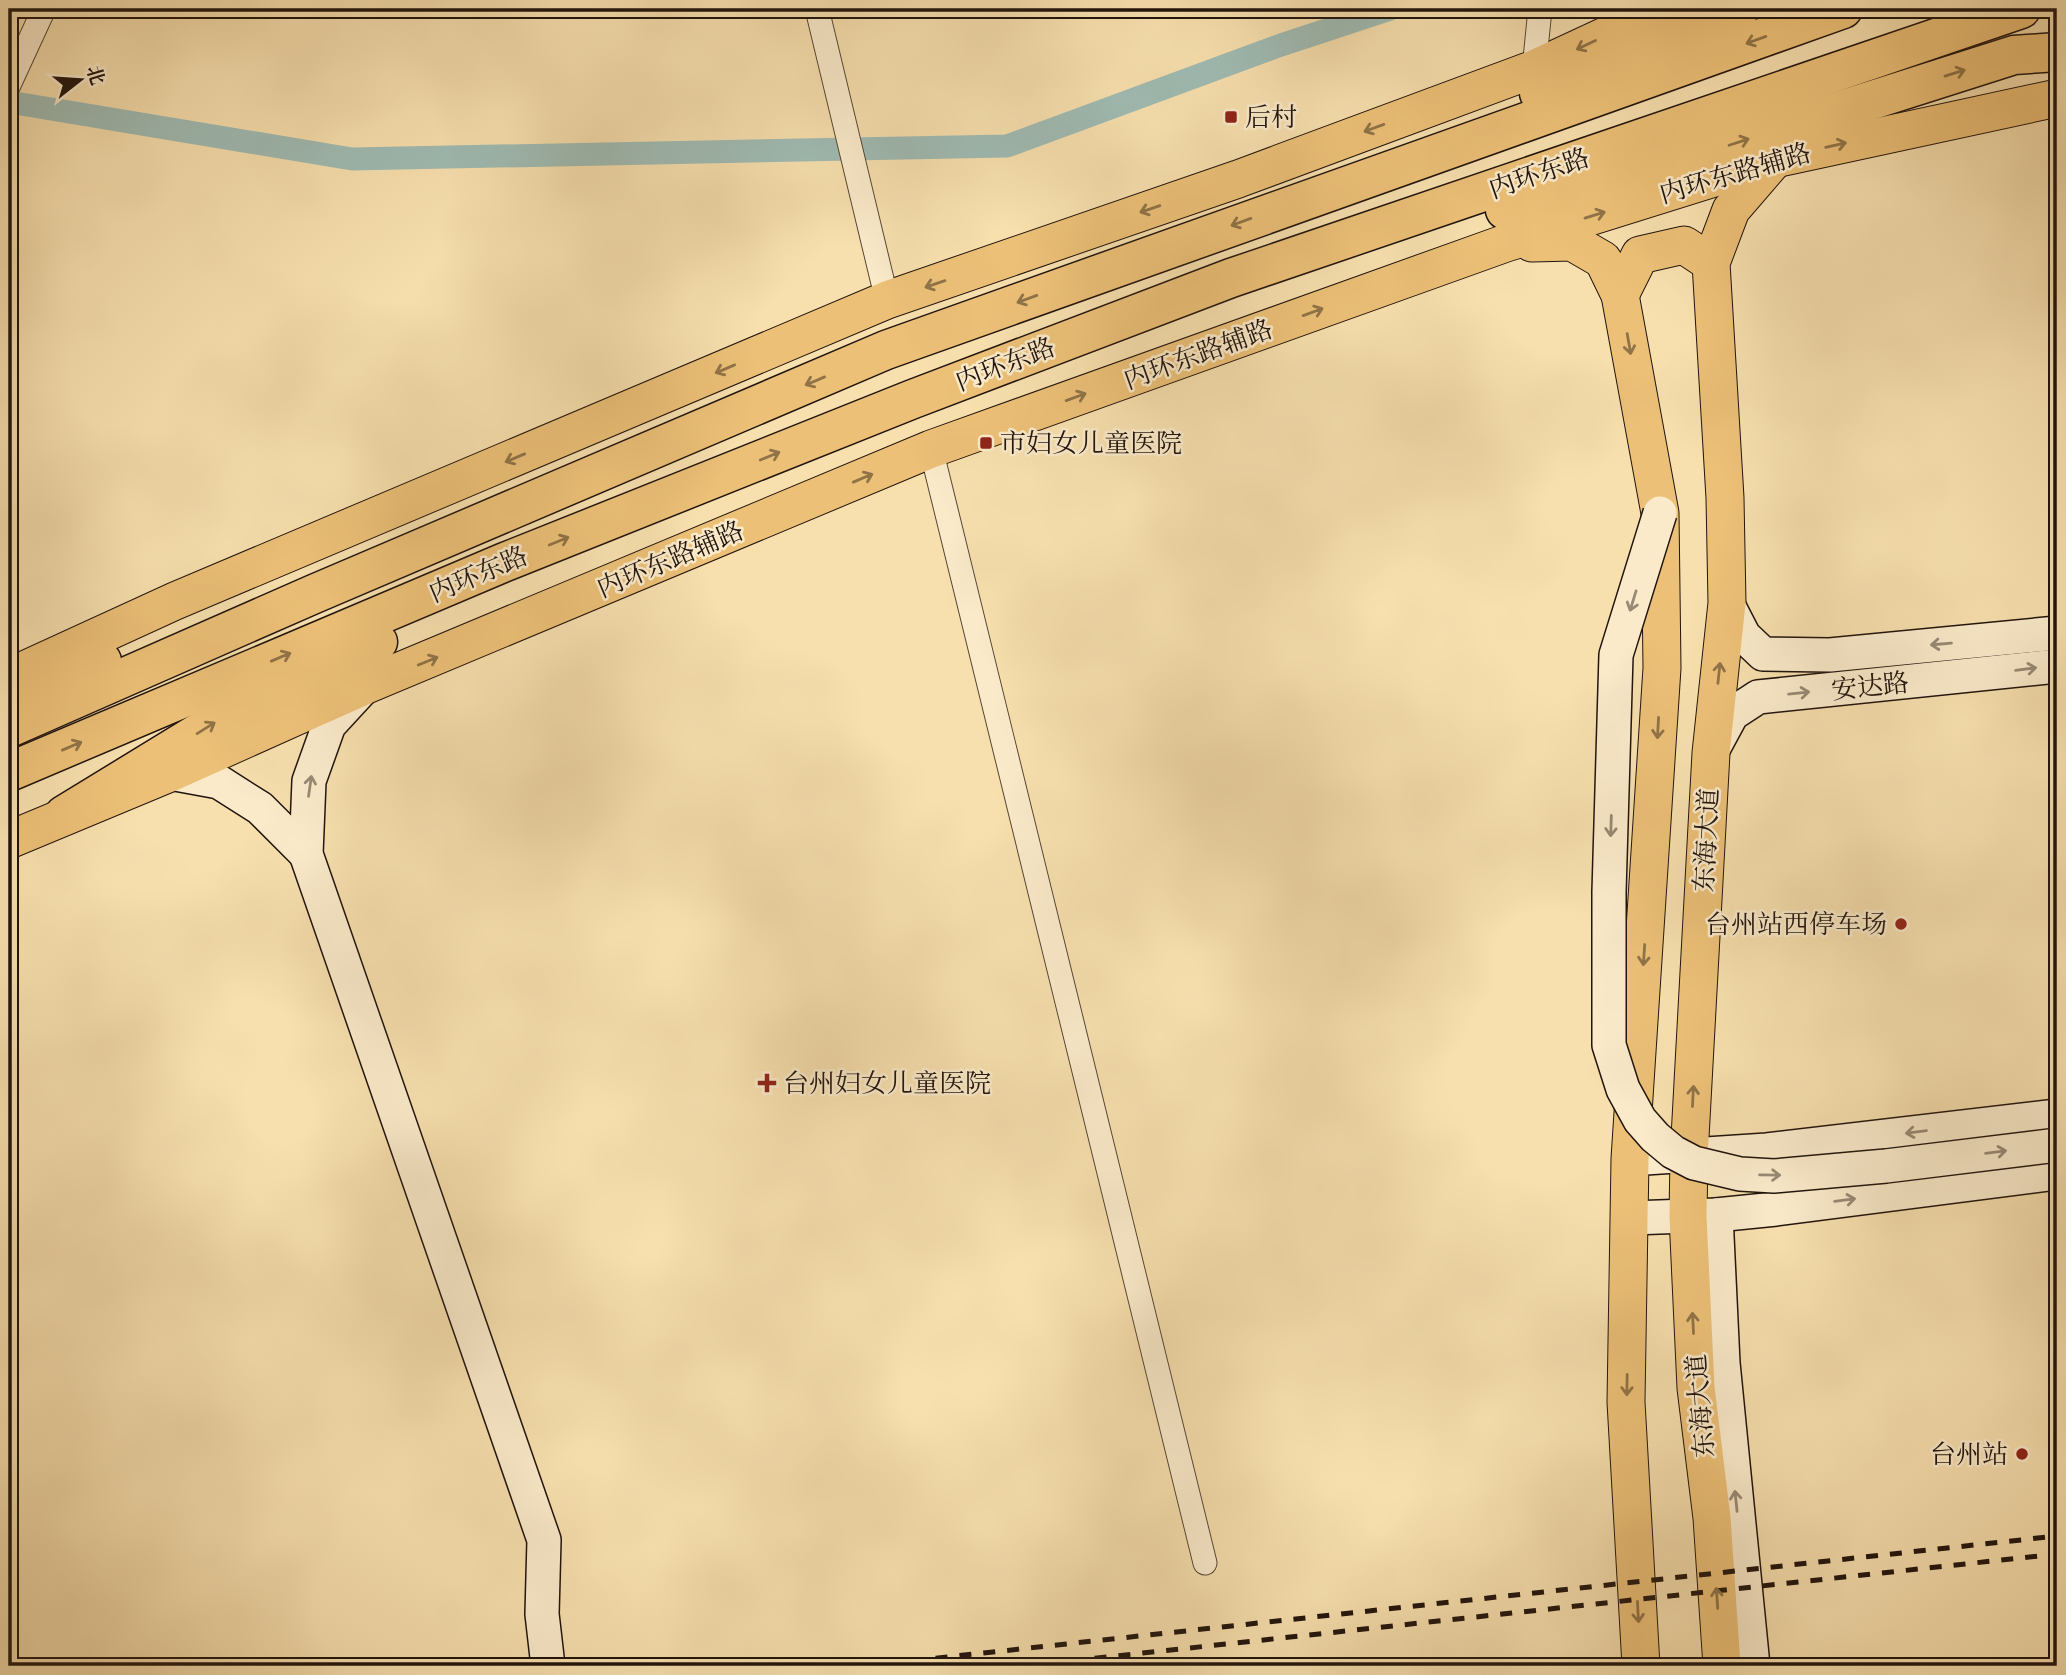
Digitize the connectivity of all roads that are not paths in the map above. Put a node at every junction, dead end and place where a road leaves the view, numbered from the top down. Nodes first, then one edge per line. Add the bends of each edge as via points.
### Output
1 (44, 9) edge
2 (817, 9) edge
3 (1540, 9) edge
4 (1671, 9) edge
5 (1740, 9) edge
6 (1843, 9) edge
7 (2021, 9) edge
8 (1628, 16) edge
9 (2057, 52) edge
10 (1534, 69) junction
11 (9, 85) edge
12 (2057, 98) edge
13 (1775, 159) junction
14 (1297, 203) junction
15 (1506, 243) junction
16 (1711, 264) junction
17 (1231, 278) junction
18 (1620, 295) junction
19 (887, 300) junction
20 (931, 449) junction
21 (1660, 513) junction
22 (505, 562) junction
23 (314, 594) junction
24 (1727, 603) junction
25 (2057, 633) edge
26 (2057, 666) edge
27 (9, 677) edge
28 (364, 686) junction
29 (9, 694) edge
30 (9, 728) edge
31 (1711, 753) junction
32 (9, 772) edge
33 (170, 773) junction
34 (64, 815) junction
35 (9, 839) edge
36 (306, 854) junction
37 (2057, 1116) edge
38 (2057, 1145) edge
39 (1689, 1156) junction
40 (1630, 1159) junction
41 (2057, 1173) edge
42 (1702, 1215) junction
43 (1631, 1219) junction
44 (1205, 1563) dead end
45 (548, 1666) edge
46 (1641, 1666) edge
47 (1722, 1666) edge
48 (1753, 1666) edge

1 - 11 street
2 - 19 street
3 - 10 street
4 - 8 main road
5 - 14 highway via 1667,34
6 -> 14 highway, 内环东路
7 - 17 highway, 内环东路
8 -> 10 main road
17 -> 9 highway via 1423,233 1674,163 2014,55
10 -> 19 main road via 1238,179
13 -> 12 main road, 内环东路辅路
15 -> 13 main road, 内环东路辅路
13 - 16 main road, 东海大道 via 1731,210
14 -> 23 highway, 内环东路 via 886,350
15 - 18 main road, 东海大道 via 1572,242 1603,260
20 -> 15 main road, 内环东路辅路
16 - 18 main road via 1684,245 1640,255
16 - 24 main road, 东海大道
22 -> 17 highway, 内环东路
18 -> 21 main road, 东海大道
19 -> 27 main road via 175,601
28 -> 20 main road, 内环东路辅路
20 - 44 street
21 -> 38 street, bridge via 1616,654 1609,1045 1623,1089 1640,1120 1673,1152 1694,1163 1740,1174 1774,1176 1886,1166
21 -> 40 main road, 东海大道 via 1662,668
32 -> 22 highway, 内环东路
34 -> 22 highway via 216,722 419,622
23 - 29 highway via 187,630
23 - 30 highway, 内环东路
25 -> 24 street, 安达路 via 1830,655 1763,653 1744,636
31 -> 24 main road, 东海大道
31 -> 26 street, 安达路 via 1732,714 1758,697
28 - 33 main road, 内环东路辅路
36 -> 28 street via 309,780 329,724
39 -> 31 main road, 东海大道
33 - 34 main road
33 - 36 street via 219,782 260,808
34 - 35 main road
36 - 45 street via 544,1540 542,1614
37 -> 39 street
39 - 40 street
39 - 42 main road, 东海大道
40 - 43 main road, 东海大道
42 -> 41 street
42 - 43 street
47 -> 42 main road, 东海大道 via 1712,1518 1696,1388
48 -> 42 street via 1723,1363
43 -> 46 main road, 东海大道 via 1626,1402

